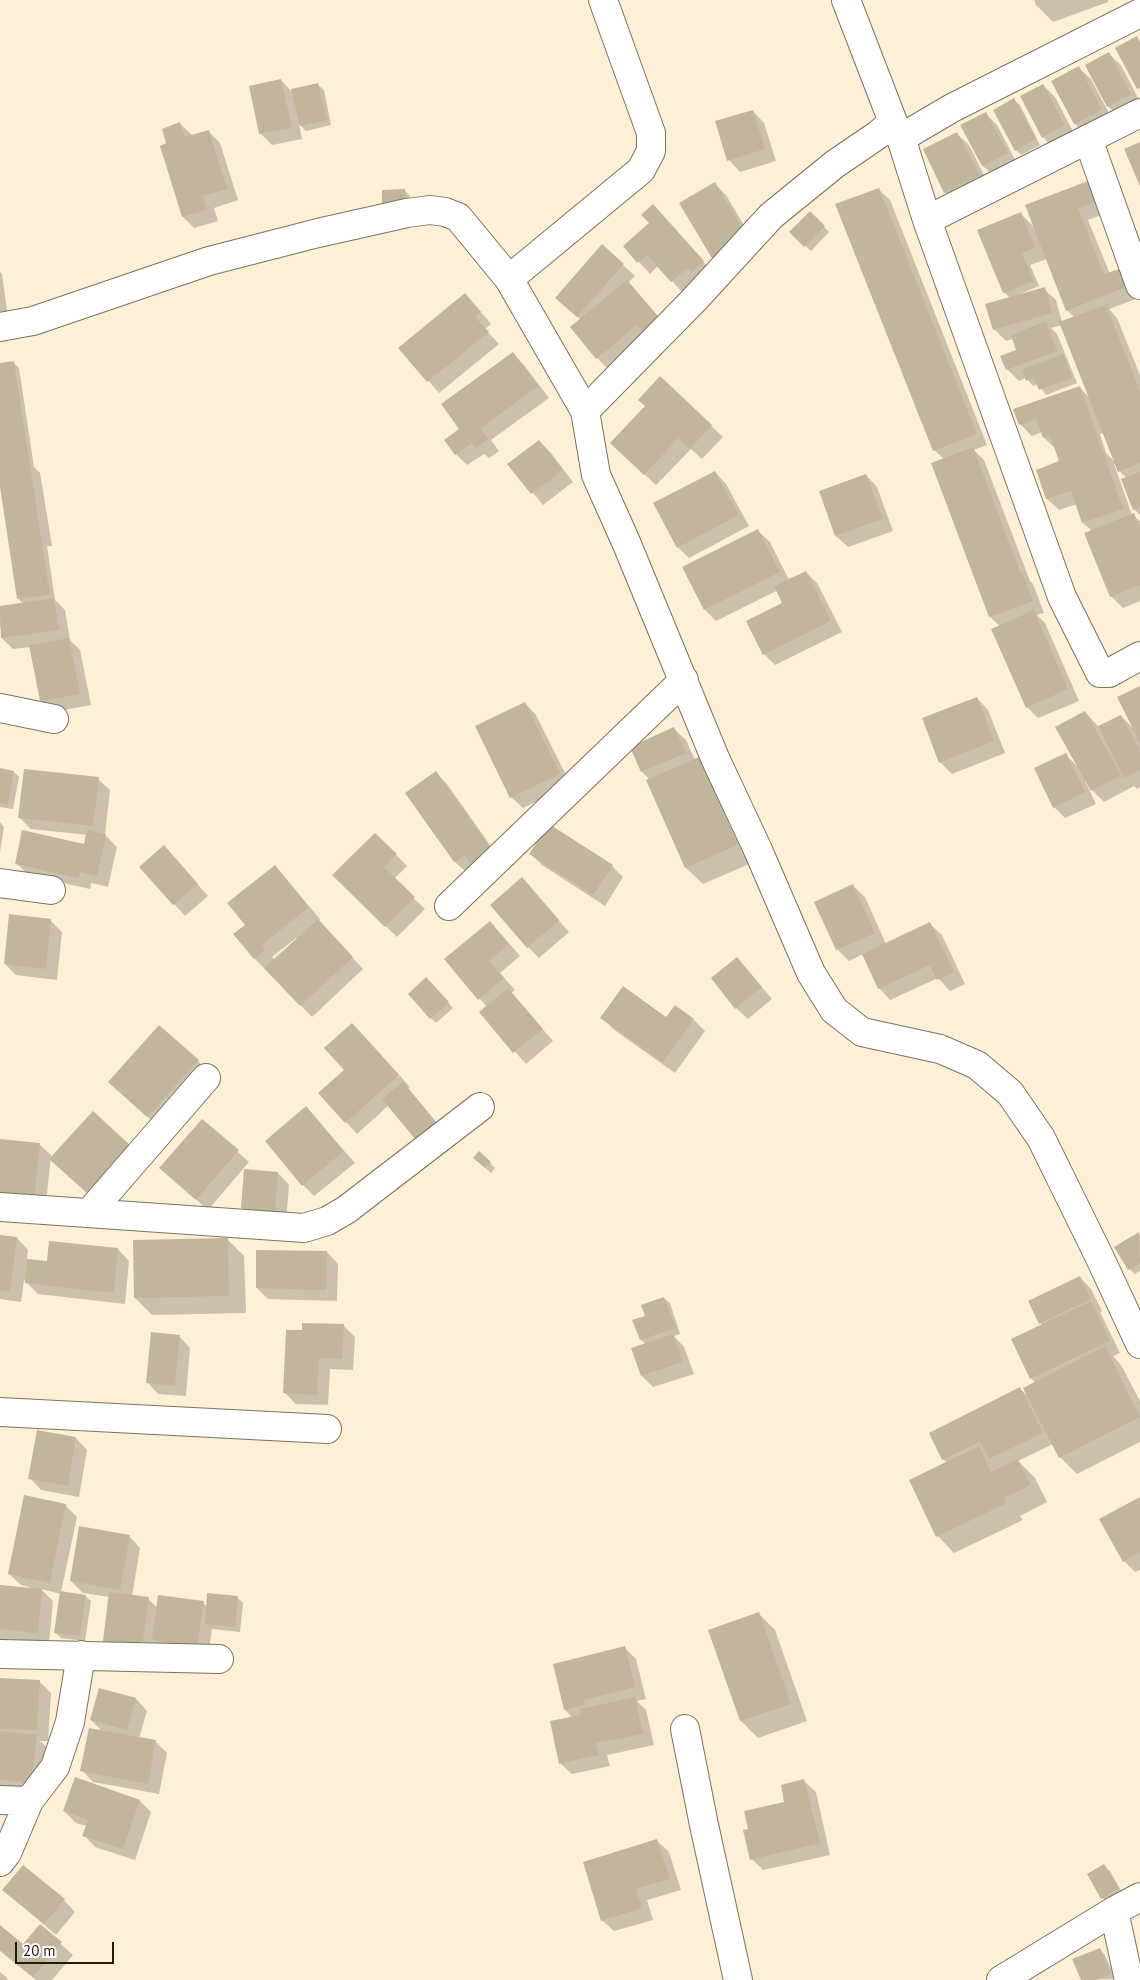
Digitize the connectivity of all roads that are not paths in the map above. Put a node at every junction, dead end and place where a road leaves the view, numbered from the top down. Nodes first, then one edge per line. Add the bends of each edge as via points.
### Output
1 (603, 0) edge
2 (846, 0) edge
3 (1140, 13) edge
4 (1140, 113) edge
5 (897, 130) junction
6 (1088, 139) junction
7 (927, 220) junction
8 (509, 279) junction
9 (1140, 285) edge
10 (0, 327) edge
11 (585, 411) junction
12 (1140, 656) edge
13 (684, 680) junction
14 (0, 708) edge
15 (54, 718) dead end
16 (0, 883) edge
17 (51, 890) dead end
18 (449, 906) dead end
19 (206, 1078) dead end
20 (480, 1107) dead end
21 (0, 1207) edge
22 (89, 1213) junction
23 (1140, 1344) edge
24 (0, 1412) edge
25 (327, 1429) dead end
26 (0, 1654) edge
27 (81, 1656) junction
28 (219, 1659) dead end
29 (685, 1729) dead end
30 (0, 1800) edge
31 (29, 1801) junction
32 (0, 1862) edge
33 (1140, 1897) edge
34 (1114, 1911) junction
35 (738, 1980) edge
36 (1001, 1980) edge
37 (1129, 1980) edge

1 - 8 street via 651,133 651,151 641,170
2 - 5 street
3 - 5 street via 952,108
4 - 6 street
5 - 7 street
5 - 11 street via 879,134 835,164 771,216
6 - 7 street
6 - 9 street
7 - 12 street via 1062,597 1095,666 1105,674
8 - 10 street via 458,217 430,210 318,233 209,261 33,321
8 - 11 street
11 - 13 street via 596,475
13 - 18 street
13 - 23 street via 715,758 811,973 834,1010 862,1032 940,1049 977,1065 1010,1093 1041,1138
14 - 15 street
16 - 17 street
19 - 22 street
20 - 22 street via 327,1222 304,1228
21 - 22 street
24 - 25 street
26 - 27 street
27 - 28 street
27 - 31 street via 70,1722 55,1767
29 - 35 street
30 - 31 street
31 - 32 street
33 - 34 street
34 - 36 street
34 - 37 street

